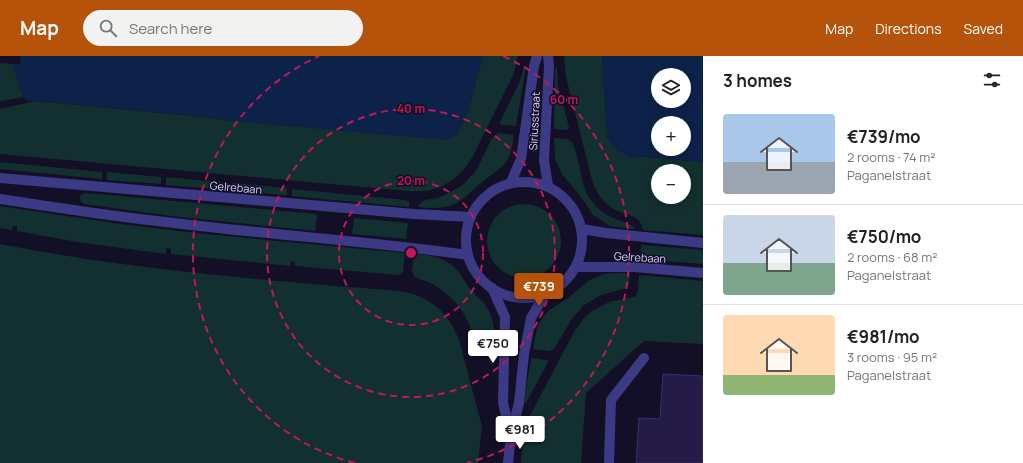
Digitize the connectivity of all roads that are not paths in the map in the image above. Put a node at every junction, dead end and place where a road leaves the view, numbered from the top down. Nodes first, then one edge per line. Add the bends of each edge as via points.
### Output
1 (537, 56) edge
2 (548, 56) edge
3 (0, 178) edge
4 (511, 182) junction
5 (548, 186) junction
6 (0, 199) edge
7 (470, 217) junction
8 (582, 229) junction
9 (703, 243) edge
10 (468, 255) junction
11 (576, 267) junction
12 (703, 273) edge
13 (492, 288) junction
14 (545, 294) junction
15 (644, 358) dead end
16 (511, 434) junction
17 (508, 463) edge
18 (609, 463) edge

1 - 4 street, Siriusstraat via 521,159
2 - 5 street, Siriusstraat via 544,160
3 - 7 street, Gelrebaan
4 - 5 street via 530,181
4 - 7 street via 494,189 480,201
5 - 8 street via 564,196 575,211
6 - 10 street via 174,224
7 - 10 street via 466,236
8 - 9 street, Gelrebaan via 606,234
8 - 11 street via 582,249
10 - 13 street via 473,268
11 - 12 street, Gelrebaan via 635,267
11 - 14 street via 558,287
13 - 14 street via 518,298
13 - 16 street via 505,317 503,403
14 - 16 street via 531,318 519,403
15 - 18 street via 611,400
16 - 17 street

